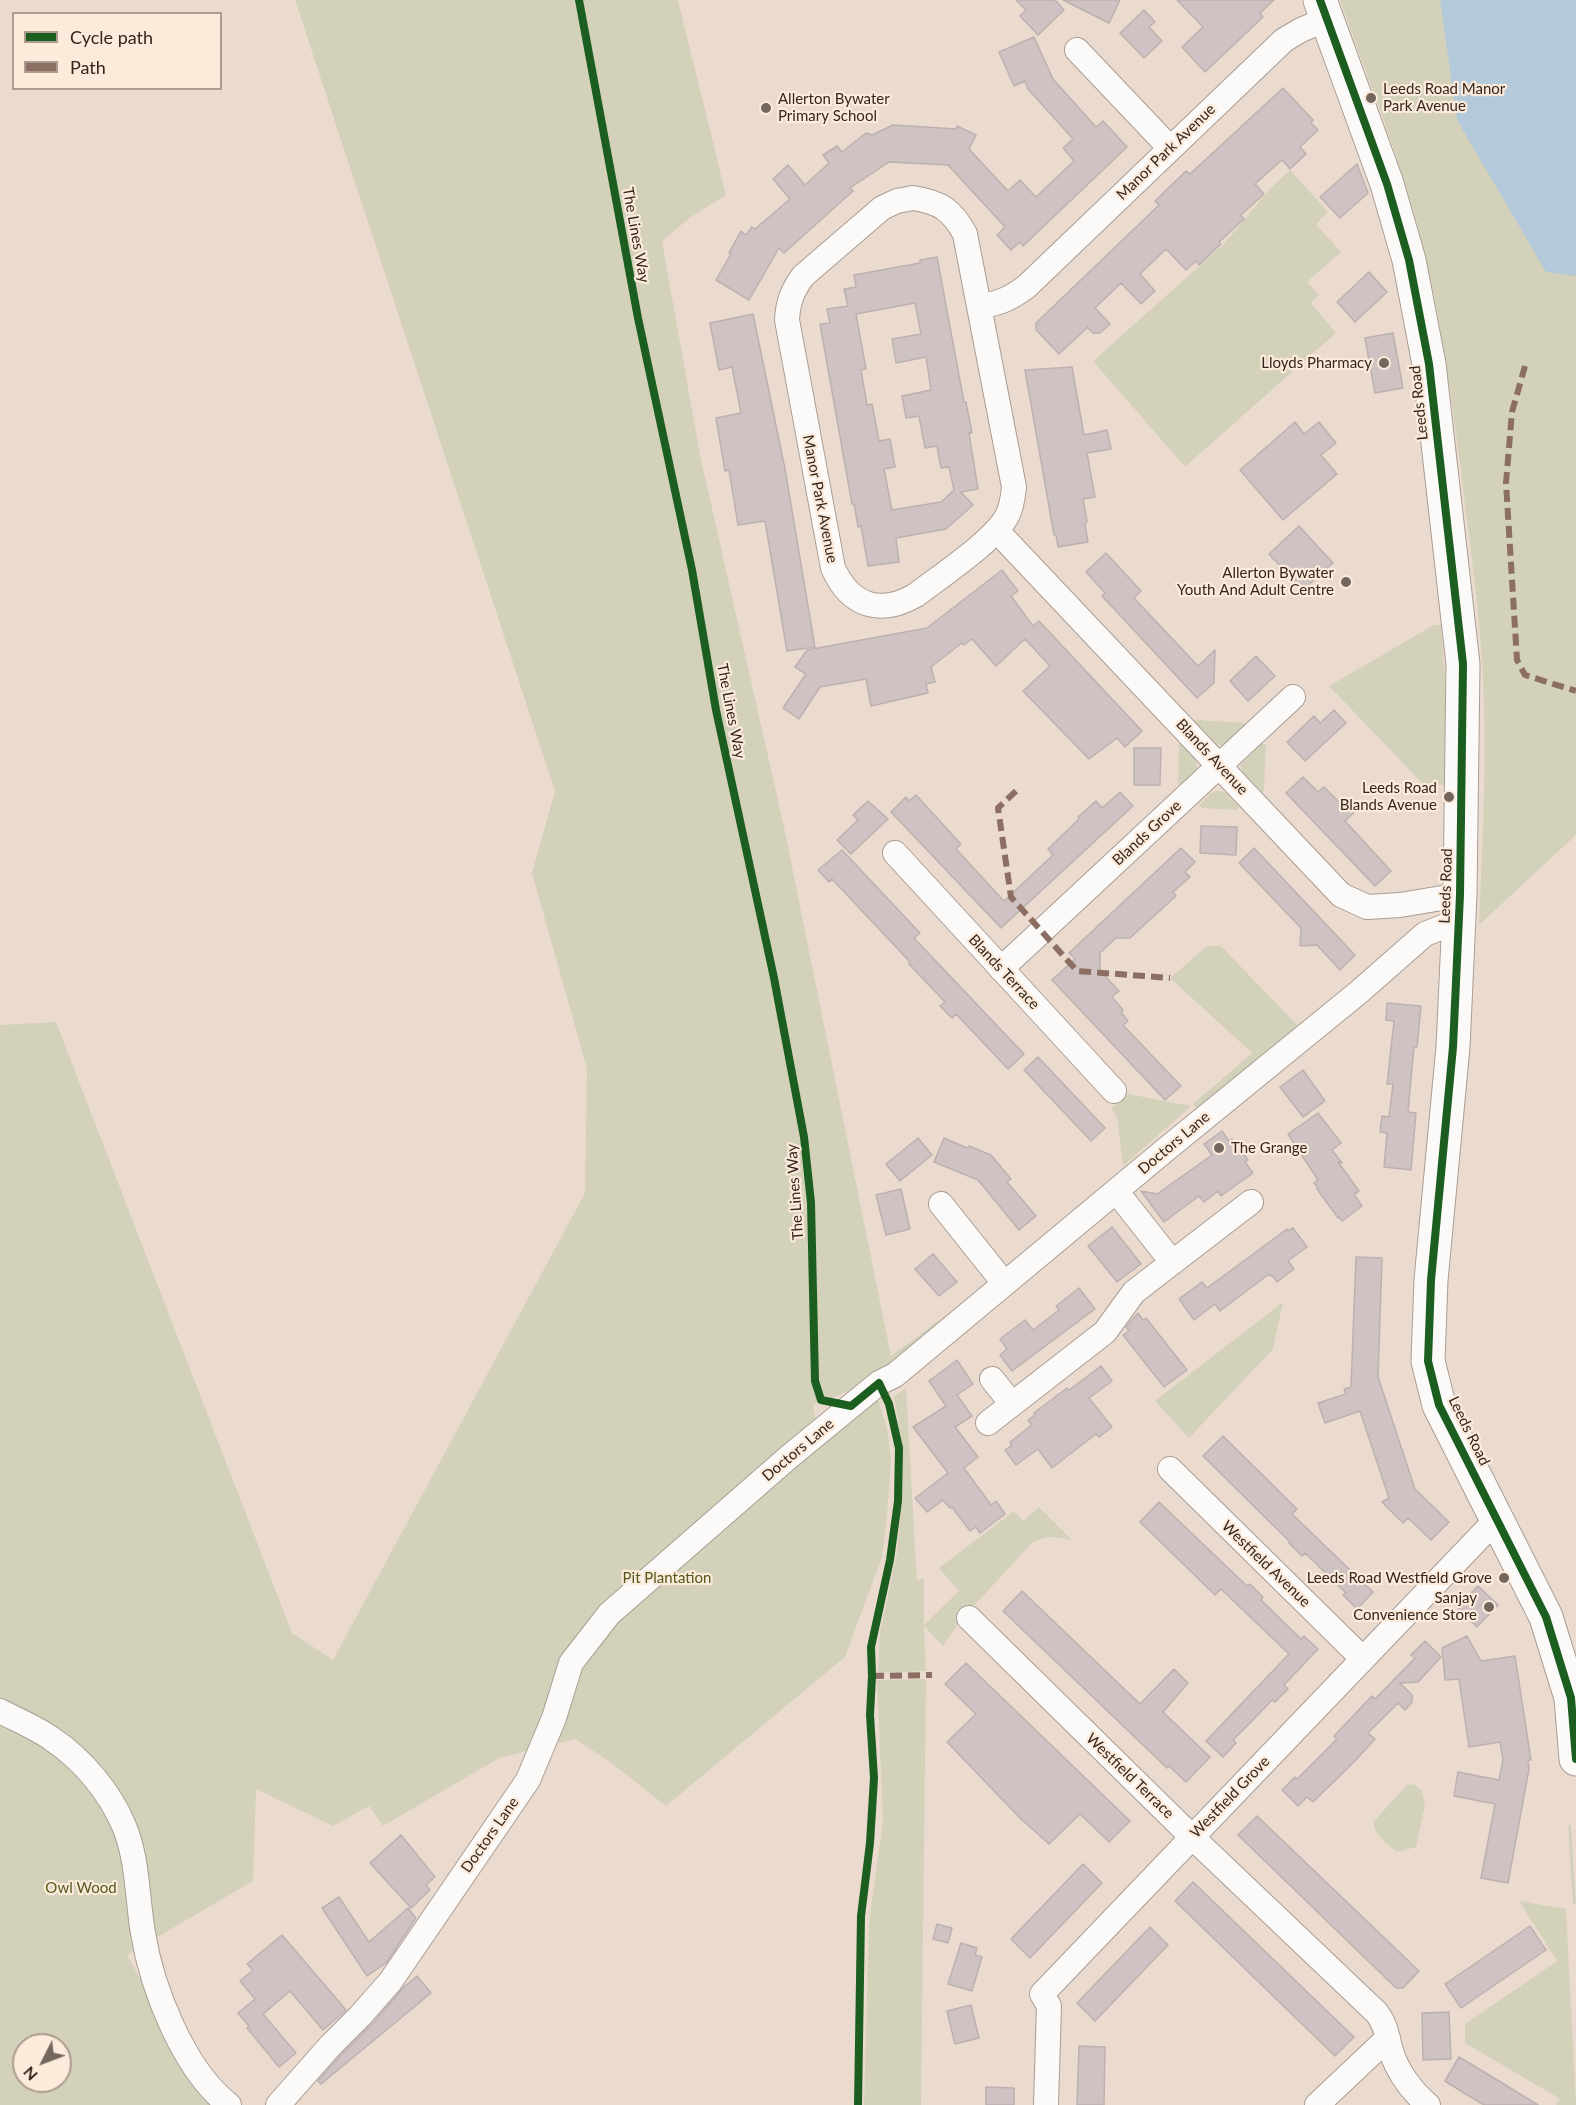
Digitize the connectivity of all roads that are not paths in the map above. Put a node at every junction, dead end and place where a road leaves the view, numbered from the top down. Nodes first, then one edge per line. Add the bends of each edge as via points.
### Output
1 (1324, 10) edge
2 (1077, 50) dead end
3 (1170, 147) junction
4 (980, 306) junction
5 (998, 531) junction
6 (1293, 698) dead end
7 (1220, 765) junction
8 (895, 853) dead end
9 (1459, 908) junction
10 (1001, 969) junction
11 (1114, 1090) dead end
12 (1116, 1191) junction
13 (1251, 1202) dead end
14 (941, 1204) dead end
15 (1172, 1262) junction
16 (1004, 1283) junction
17 (992, 1378) dead end
18 (1012, 1404) junction
19 (988, 1424) dead end
20 (1170, 1470) dead end
21 (1497, 1519) junction
22 (969, 1618) dead end
23 (1363, 1659) junction
24 (0, 1711) edge
25 (1576, 1759) edge
26 (1192, 1837) junction
27 (1388, 2038) junction
28 (229, 2105) edge
29 (278, 2105) edge
30 (1046, 2105) edge
31 (1317, 2105) edge
32 (1428, 2105) edge

1 - 3 street, Manor Park Avenue via 1284,40
1 - 9 street, Leeds Road via 1387,184 1409,260 1429,364 1462,664
2 - 3 street
3 - 4 street, Manor Park Avenue via 1026,287 997,304
4 - 5 street, Manor Park Avenue via 1014,487 1013,501
4 - 5 street, Manor Park Avenue via 965,234 957,219 930,200 913,198 882,208 803,276 793,289 787,320 833,568 840,584 852,596 884,607 901,603
5 - 7 street, Blands Avenue
6 - 7 street, Blands Grove
7 - 9 street, Blands Avenue via 1341,895 1367,907
7 - 10 street, Blands Grove
8 - 10 street, Blands Terrace
9 - 12 street, Doctors Lane
9 - 21 street, Leeds Road via 1453,1047 1431,1280 1428,1361 1439,1405
10 - 11 street, Blands Terrace
12 - 15 street
12 - 16 street, Doctors Lane
13 - 15 street
14 - 16 street
15 - 18 street via 1134,1292 1105,1332
16 - 29 street, Doctors Lane via 895,1375 879,1383 790,1456 609,1614 570,1663 554,1718 528,1780 390,1982
17 - 18 street
18 - 19 street
20 - 23 street, Westfield Avenue
21 - 23 street, Westfield Grove
21 - 25 street, Leeds Road via 1546,1617 1571,1698
22 - 26 street, Westfield Terrace
23 - 26 street, Westfield Grove
24 - 28 street via 72,1754 113,1804 132,1853 148,1964 174,2030 201,2075
26 - 27 street, Westfield Terrace via 1377,2013
26 - 30 street, Westfield Grove via 1042,1994 1049,2006
27 - 31 street
27 - 32 street, Westfield Terrace via 1398,2069

